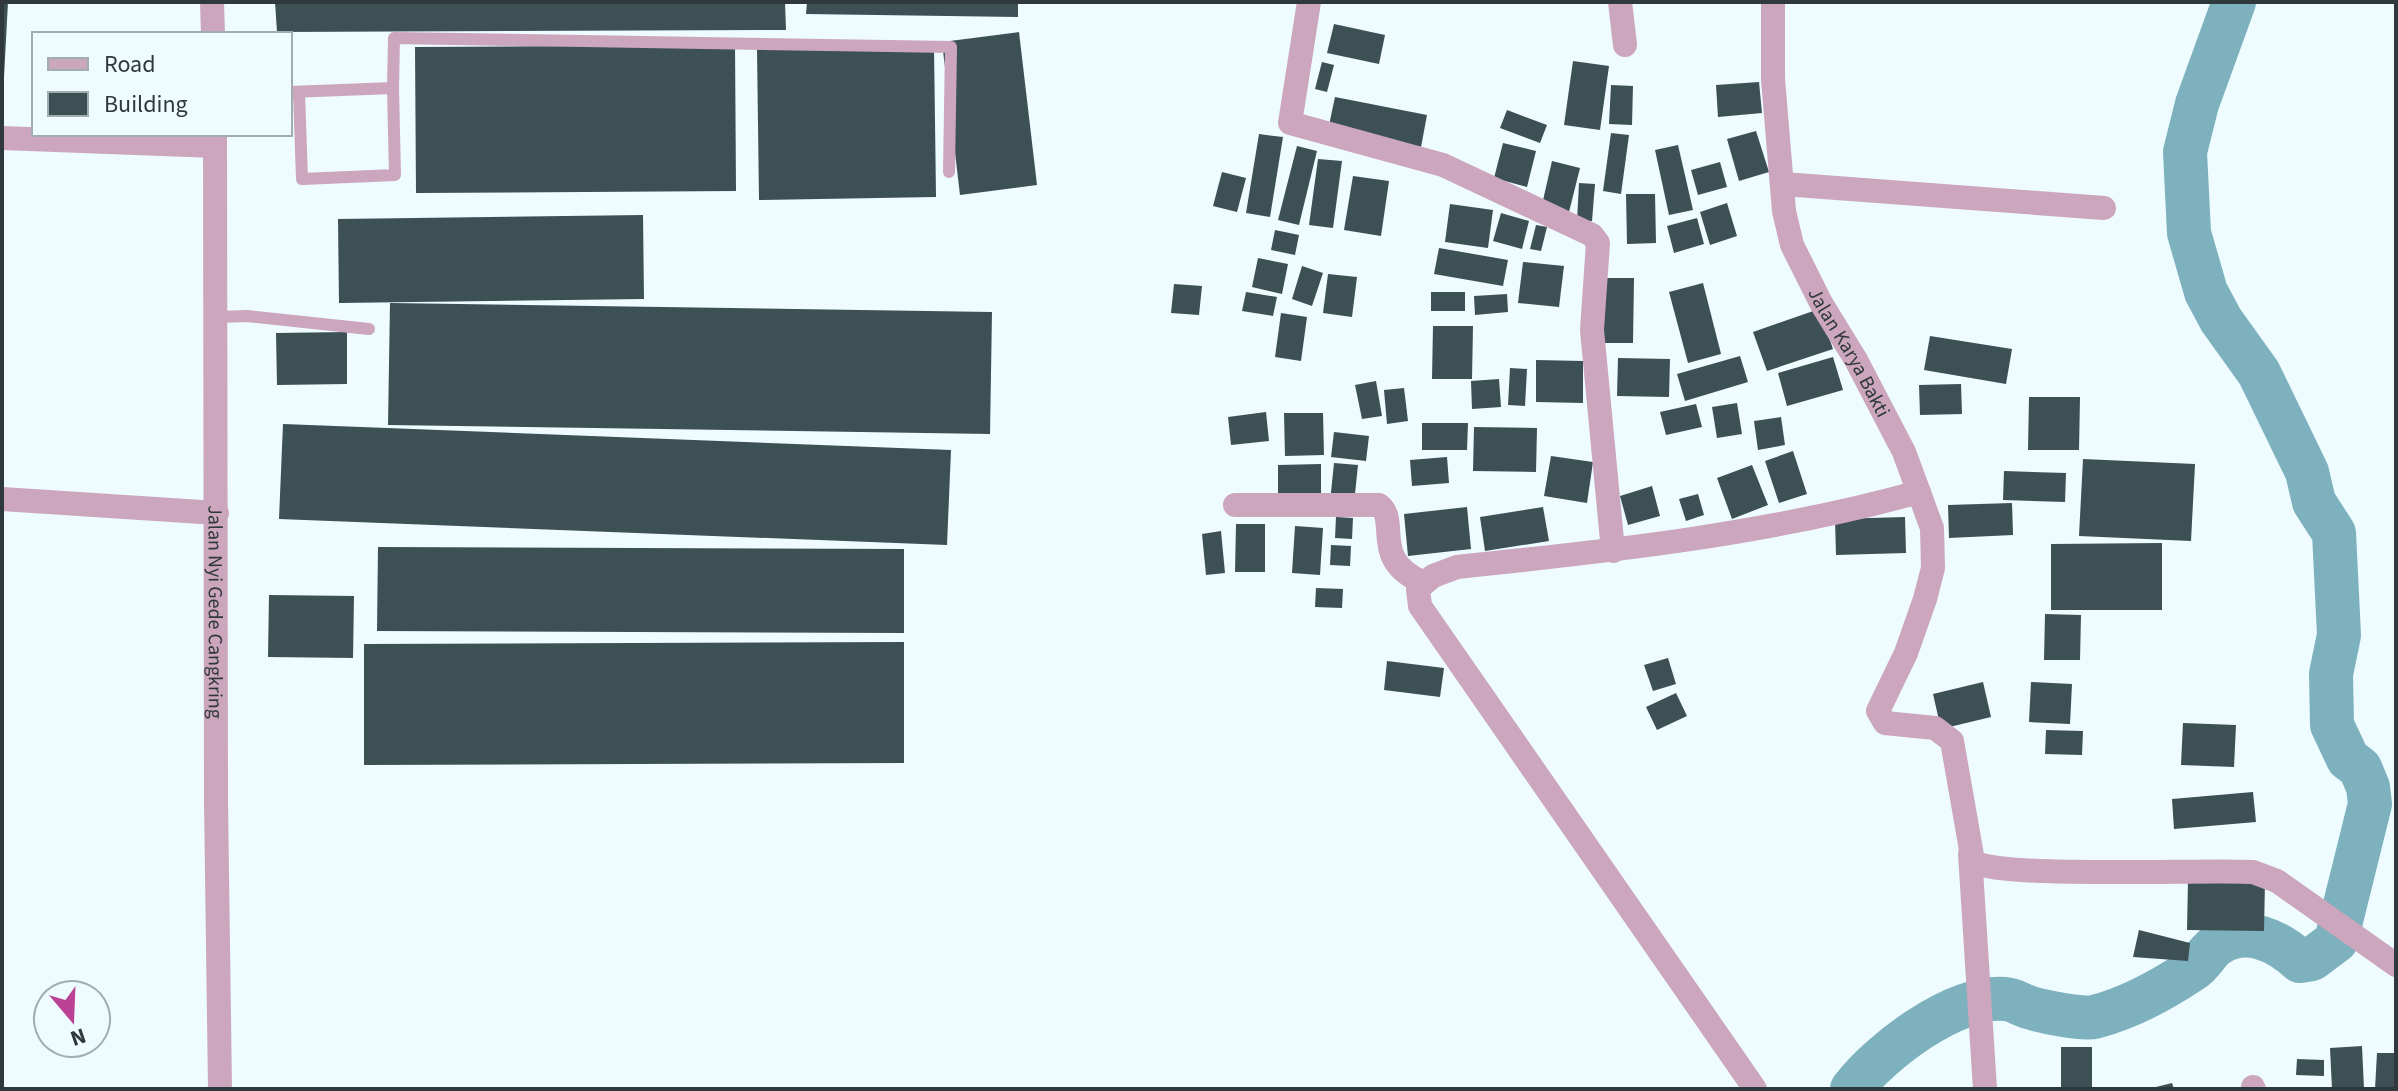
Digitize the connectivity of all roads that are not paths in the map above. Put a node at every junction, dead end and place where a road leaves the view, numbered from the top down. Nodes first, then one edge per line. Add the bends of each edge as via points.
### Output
1 (212, 2) edge
2 (1309, 2) edge
3 (1620, 2) edge
4 (1773, 2) edge
5 (213, 32) edge
6 (1625, 45) dead end
7 (393, 88) junction
8 (294, 92) edge
9 (2, 138) edge
10 (215, 140) edge
11 (949, 172) dead end
12 (1783, 184) junction
13 (2104, 208) dead end
14 (216, 317) junction
15 (369, 329) dead end
16 (1919, 492) junction
17 (2, 499) edge
18 (1235, 505) dead end
19 (217, 513) junction
20 (1613, 551) junction
21 (1422, 582) junction
22 (1970, 854) junction
23 (2396, 965) edge
24 (220, 1089) edge
25 (1755, 1089) edge
26 (1985, 1089) edge

1 - 5 street
2 - 20 street via 1290,123 1443,165 1592,235 1598,243 1592,330
3 - 6 street
4 - 12 street, Jalan Karya Bakti via 1773,79
7 - 8 lane
7 - 8 lane via 395,175 302,179
7 - 11 lane via 394,38 951,47
9 - 10 street
10 - 14 street, Jalan Nyi Gede Cangkring
12 - 13 street
12 - 16 street, Jalan Karya Bakti via 1792,245 1904,452
14 - 15 lane
14 - 19 street, Jalan Nyi Gede Cangkring
16 - 20 street via 1749,530
16 - 22 street, Jalan Karya Bakti via 1932,528 1933,568 1906,653 1878,705 1885,723 1935,728 1952,741
17 - 19 street
18 - 21 street via 1379,505 1386,513 1392,559 1403,574
19 - 24 street, Jalan Nyi Gede Cangkring
20 - 21 street via 1457,567
21 - 25 street via 1420,606
22 - 23 street via 1977,864 1991,868 2253,872 2277,881
22 - 26 street

